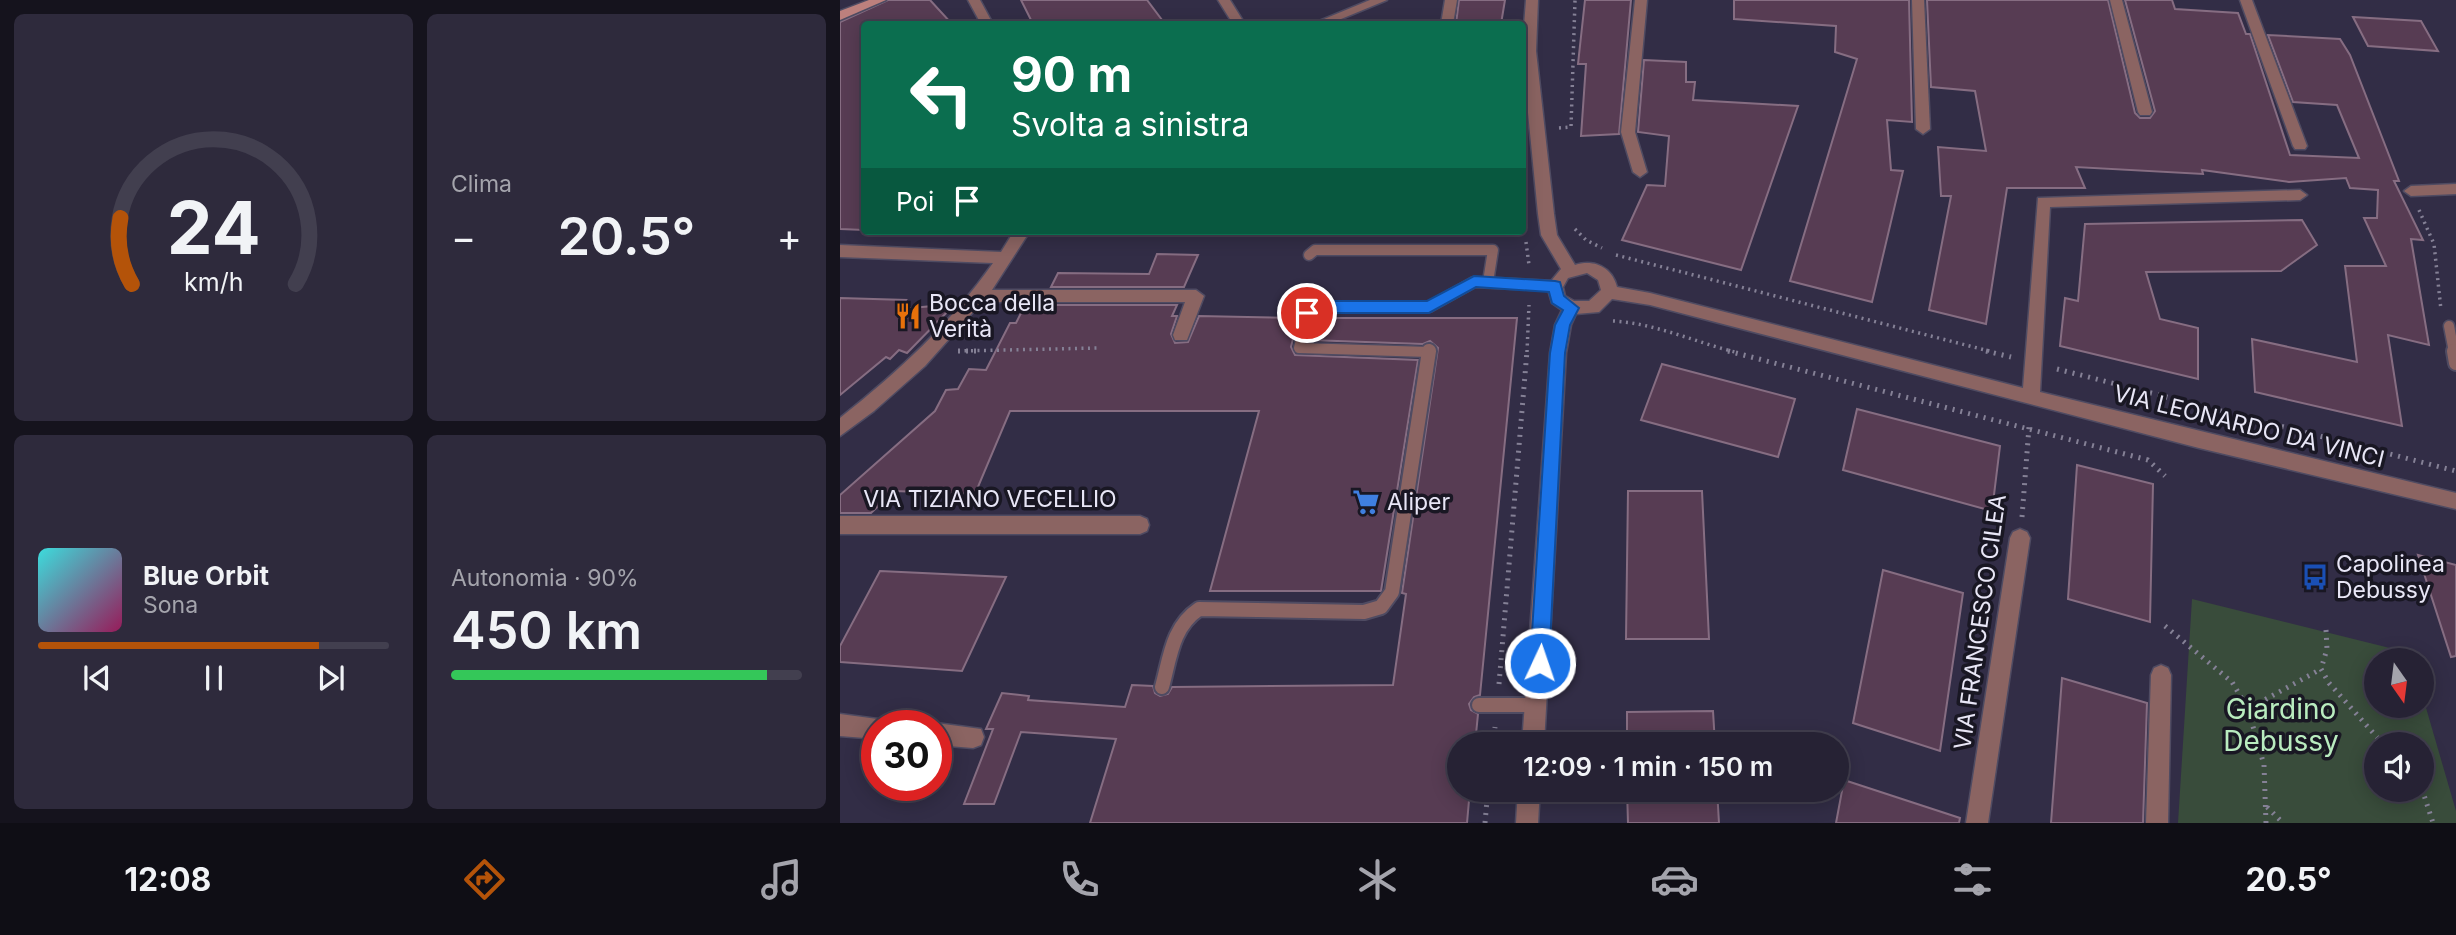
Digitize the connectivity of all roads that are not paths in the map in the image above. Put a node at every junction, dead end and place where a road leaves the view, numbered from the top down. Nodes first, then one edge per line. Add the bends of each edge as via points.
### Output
1 (880, 0) edge
2 (974, 0) edge
3 (1224, 0) edge
4 (1381, 0) edge
5 (1451, 0) edge
6 (1532, 0) edge
7 (1641, 0) edge
8 (1918, 0) edge
9 (2116, 0) edge
10 (2246, 0) edge
11 (840, 16) edge
12 (985, 21) edge
13 (1237, 21) edge
14 (1326, 21) edge
15 (1448, 21) edge
16 (2145, 112) dead end
17 (1923, 129) dead end
18 (2300, 146) dead end
19 (1640, 172) dead end
20 (2456, 189) edge
21 (2411, 191) road end
22 (2300, 195) dead end
23 (1020, 235) edge
24 (840, 251) edge
25 (1309, 255) dead end
26 (1006, 258) junction
27 (1570, 270) junction
28 (1474, 282) joint
29 (1488, 282) junction
30 (1555, 286) junction
31 (1609, 292) junction
32 (979, 296) junction
33 (1571, 308) junction
34 (2449, 326) road end
35 (1181, 335) dead end
36 (2456, 363) edge
37 (2032, 396) junction
38 (840, 428) edge
39 (2456, 501) edge
40 (840, 525) edge
41 (1140, 525) dead end
42 (2020, 538) road end
43 (2161, 675) dead end
44 (1162, 687) dead end
45 (1479, 705) dead end
46 (1536, 705) junction
47 (840, 725) edge
48 (861, 727) edge
49 (1534, 732) edge
50 (952, 735) edge
51 (973, 737) dead end
52 (1528, 802) edge
53 (1527, 823) edge
54 (1977, 823) edge
55 (2157, 823) edge

1 - 11 street
2 - 12 street
3 - 13 street
4 - 14 street
5 - 15 street
6 - 27 street via 1529,51 1549,234
7 - 19 street via 1628,132
8 - 17 street
9 - 16 street
10 - 18 street
20 - 21 street
22 - 37 street via 2043,202
23 - 26 street
24 - 26 street
25 - 29 lane via 1315,250 1493,250
26 - 32 street
27 - 30 street
27 - 31 street via 1587,267 1602,273
28 - 29 lane
28 - 44 lane via 1429,307 1321,308 1304,318 1299,348 1429,350 1392,592 1381,607 1364,612 1199,609 1186,615 1179,626
29 - 30 lane
30 - 33 street via 1558,299
31 - 33 street via 1593,307
31 - 37 street, VIA LEONARDO DA VINCI
32 - 35 street via 1196,296
32 - 38 street via 933,351
33 - 46 street via 1558,353
34 - 36 lane
37 - 39 street, VIA LEONARDO DA VINCI
40 - 41 street, VIA TIZIANO VECELLIO
42 - 54 street, VIA FRANCESCO CILEA
43 - 55 street
45 - 46 lane
46 - 49 street
47 - 48 street
50 - 51 street
52 - 53 street

